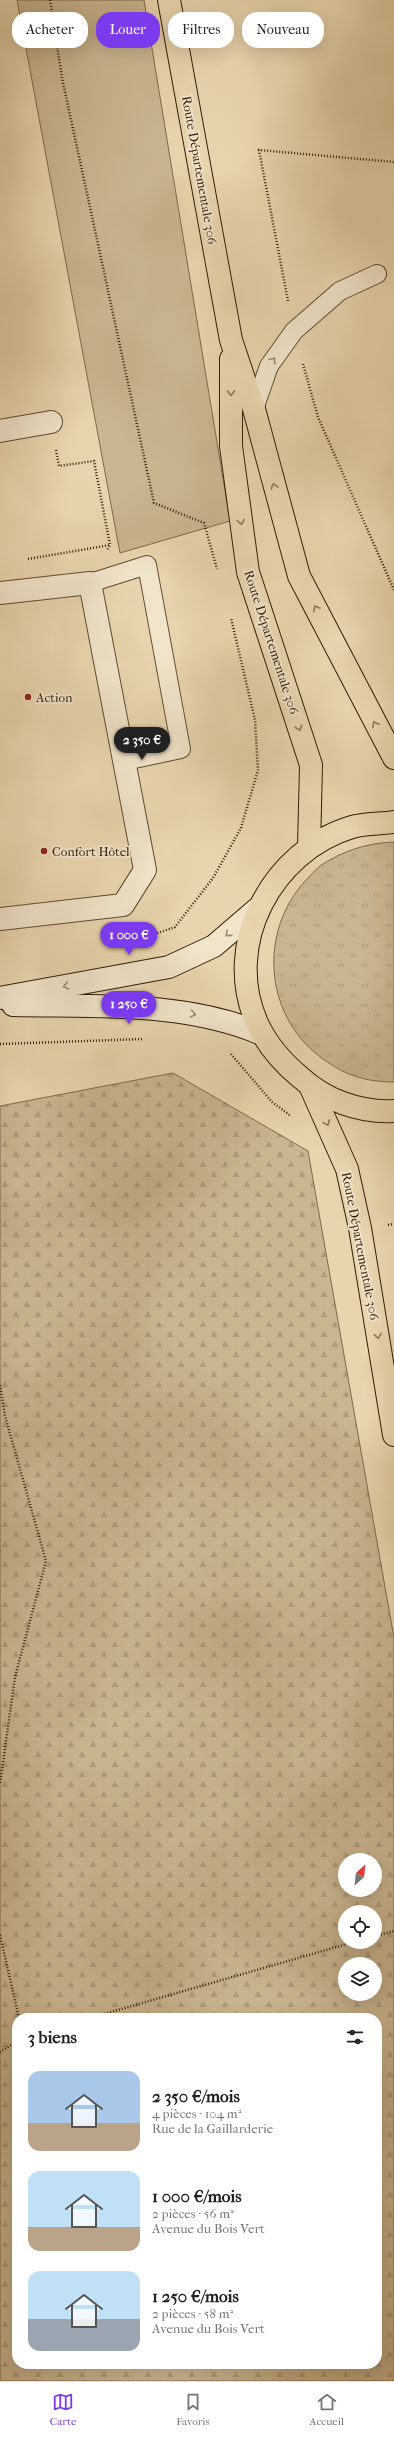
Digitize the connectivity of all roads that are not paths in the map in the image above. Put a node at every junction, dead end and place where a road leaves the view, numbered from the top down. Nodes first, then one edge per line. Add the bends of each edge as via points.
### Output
1 (168, 0) edge
2 (377, 274) dead end
3 (231, 340) junction
4 (254, 409) junction
5 (51, 422) road end
6 (0, 431) edge
7 (90, 583) junction
8 (0, 593) edge
9 (394, 758) edge
10 (125, 761) junction
11 (394, 822) edge
12 (309, 847) junction
13 (258, 909) junction
14 (0, 919) edge
15 (0, 998) edge
16 (0, 1004) edge
17 (262, 1034) junction
18 (311, 1088) junction
19 (394, 1111) edge
20 (394, 1435) edge

1 - 3 main road, Route Départementale 306
4 -> 2 lane via 269,366 294,331 340,291
3 - 4 main road, Route Départementale 306
3 -> 12 main road, Route Départementale 306 via 231,446 248,572 311,765
9 -> 4 main road, Route Départementale 306 via 299,576
5 - 6 street
7 - 8 street
7 - 10 street
7 - 10 lane via 146,565 180,749
10 - 14 street via 145,870 123,905
11 - 12 main road via 352,826
12 - 13 main road via 279,874
13 -> 15 street via 214,946 169,967
13 - 17 main road via 247,946 247,984 256,1021
16 -> 17 street via 134,1008 185,1013 228,1021
17 - 18 main road via 281,1061
18 - 19 main road via 341,1103 380,1112
18 -> 20 main road, Route Départementale 306 via 347,1169 360,1228

